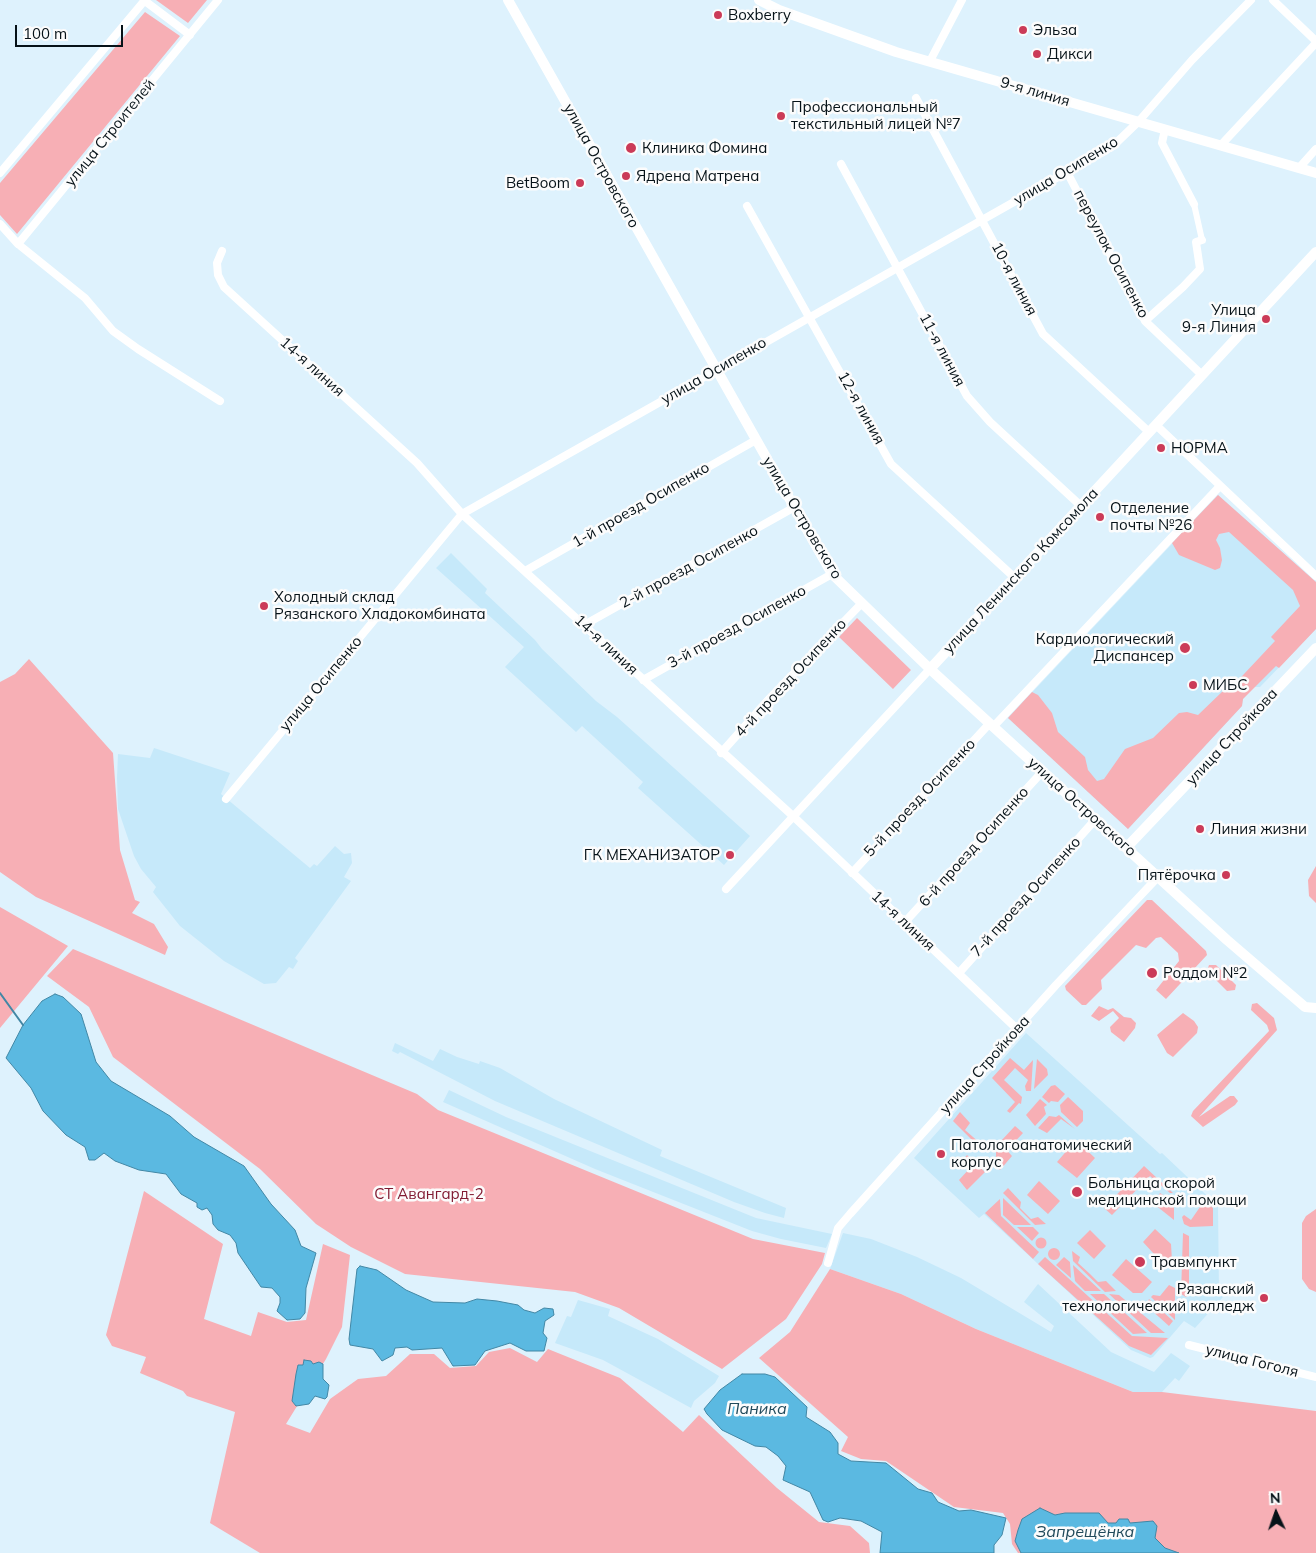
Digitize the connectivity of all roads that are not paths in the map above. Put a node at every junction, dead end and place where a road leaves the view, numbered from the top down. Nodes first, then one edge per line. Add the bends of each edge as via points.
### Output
1 (145, 0) edge
2 (218, 0) edge
3 (508, 0) edge
4 (759, 0) edge
5 (962, 0) edge
6 (1251, 0) edge
7 (1273, 0) edge
8 (190, 35) junction
9 (1316, 42) edge
10 (930, 61) junction
11 (916, 98) dead end
12 (1140, 121) junction
13 (1164, 128) junction
14 (1221, 145) junction
15 (1316, 149) edge
16 (840, 164) dead end
17 (1298, 168) junction
18 (1067, 172) junction
19 (0, 173) edge
20 (1316, 173) edge
21 (1194, 204) joint
22 (747, 206) dead end
23 (983, 219) junction
24 (0, 224) edge
25 (1202, 240) joint
26 (18, 244) junction
27 (222, 251) dead end
28 (1316, 252) edge
29 (897, 267) junction
30 (810, 316) junction
31 (1145, 321) junction
32 (717, 370) junction
33 (1202, 375) junction
34 (220, 401) dead end
35 (1153, 428) junction
36 (756, 440) junction
37 (1220, 486) junction
38 (1081, 506) junction
39 (793, 508) junction
40 (462, 514) junction
41 (525, 571) junction
42 (832, 574) junction
43 (1316, 576) edge
44 (1015, 578) junction
45 (861, 604) junction
46 (584, 625) junction
47 (1316, 648) edge
48 (930, 669) junction
49 (643, 680) junction
50 (991, 725) junction
51 (722, 753) junction
52 (1042, 772) junction
53 (226, 799) dead end
54 (794, 817) junction
55 (1094, 821) junction
56 (1127, 847) junction
57 (852, 873) junction
58 (1158, 877) junction
59 (726, 889) dead end
60 (905, 922) junction
61 (958, 973) junction
62 (1316, 1008) edge
63 (1017, 1028) junction
64 (828, 1263) dead end
65 (1189, 1345) dead end
66 (1316, 1377) edge

1 - 8 street
1 - 19 street
2 - 8 street, улица Строителей
3 - 32 street, улица Островского
4 - 10 street, 9-я линия via 797,17
5 - 10 street
6 - 12 street, улица Осипенко via 1192,60
7 - 9 street
8 - 26 street, улица Строителей
9 - 14 street
10 - 12 street, 9-я линия
11 - 23 street, 10-я линия
12 - 13 street, 9-я линия
12 - 18 street, улица Осипенко via 1114,146
13 - 14 street, 9-я линия
13 - 21 street via 1162,143
14 - 17 street, 9-я линия
15 - 17 street
16 - 29 street, 11-я линия
17 - 20 street, 9-я линия
18 - 23 street, улица Осипенко
18 - 31 street, переулок Осипенко
21 - 25 street
22 - 30 street, 12-я линия
23 - 29 street, улица Осипенко
23 - 35 street, 10-я линия via 1043,334
24 - 26 street
25 - 31 street via 1196,242 1200,269
26 - 34 street via 84,298 113,331
27 - 40 street, 14-я линия via 217,263 224,287 417,463
28 - 33 street, улица Ленинского Комсомола
29 - 30 street, улица Осипенко
29 - 38 street, 11-я линия via 967,396 990,422
30 - 32 street, улица Осипенко
30 - 44 street, 12-я линия via 892,464
31 - 33 street, переулок Осипенко
32 - 36 street, улица Островского
32 - 40 street, улица Осипенко
33 - 35 street, улица Ленинского Комсомола
35 - 37 street, 10-я линия
35 - 38 street, улица Ленинского Комсомола
36 - 39 street, улица Островского
36 - 41 street, 1-й проезд Осипенко
37 - 43 street, 10-я линия
37 - 50 street, 5-й проезд Осипенко
38 - 44 street, улица Ленинского Комсомола
39 - 42 street, улица Островского
39 - 46 street, 2-й проезд Осипенко
40 - 41 street, 14-я линия
40 - 53 street, улица Осипенко
41 - 46 street, 14-я линия
42 - 45 street, улица Островского
42 - 49 street, 3-й проезд Осипенко
44 - 48 street, улица Ленинского Комсомола
45 - 48 street, улица Островского
45 - 51 street, 4-й проезд Осипенко
46 - 49 street, 14-я линия
47 - 56 street, улица Стройкова
48 - 50 street, улица Островского
48 - 54 street, улица Ленинского Комсомола
49 - 51 street, 14-я линия
50 - 52 street, улица Островского
50 - 57 street, 5-й проезд Осипенко
51 - 54 street, 14-я линия
52 - 55 street, улица Островского
52 - 60 street, 6-й проезд Осипенко
54 - 57 street, 14-я линия
54 - 59 street, улица Ленинского Комсомола
55 - 56 street, улица Островского
55 - 61 street, 7-й проезд Осипенко
56 - 58 street, улица Островского
57 - 60 street, 14-я линия
58 - 62 street, улица Островского via 1289,994 1306,1007
58 - 63 street, улица Стройкова
60 - 61 street, 14-я линия
61 - 63 street, 14-я линия
63 - 64 street, улица Стройкова via 838,1228
65 - 66 street, улица Гоголя

